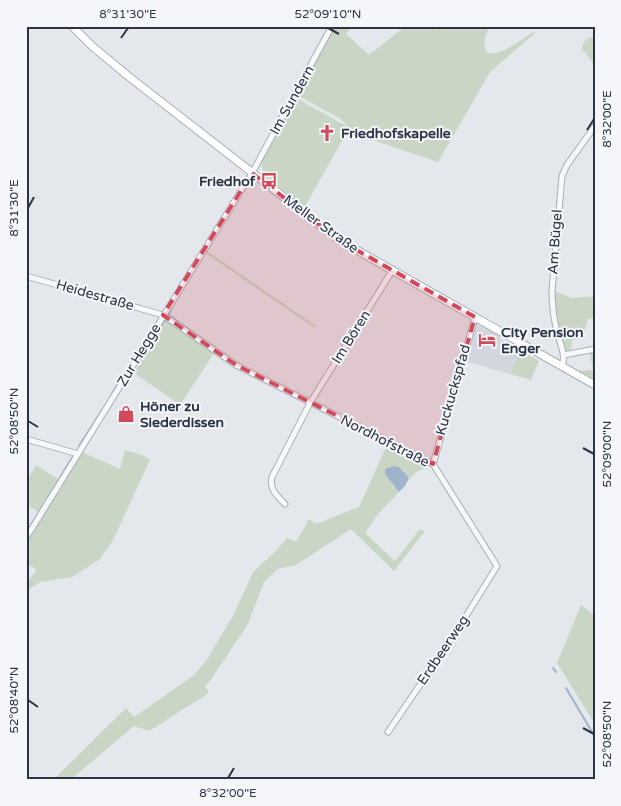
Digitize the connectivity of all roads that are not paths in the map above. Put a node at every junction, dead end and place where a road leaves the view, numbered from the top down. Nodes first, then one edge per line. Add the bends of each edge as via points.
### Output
1 (72, 26) edge
2 (332, 26) edge
3 (595, 126) edge
4 (252, 173) junction
5 (392, 271) junction
6 (26, 276) edge
7 (163, 315) junction
8 (474, 317) junction
9 (595, 349) edge
10 (564, 354) junction
11 (562, 367) junction
12 (595, 385) edge
13 (310, 403) junction
14 (26, 439) edge
15 (78, 454) junction
16 (432, 464) junction
17 (285, 504) dead end
18 (26, 538) edge
19 (496, 566) joint
20 (388, 732) dead end

1 - 4 main road, Meller Straße via 115,66
2 - 4 street, Im Sundern
3 - 10 street, Am Bügel via 562,176 552,297
4 - 5 main road, Meller Straße via 339,240
4 - 7 street, Zur Hegge
5 - 8 main road, Meller Straße
5 - 13 street, Im Bören
6 - 7 street, Heidestraße
7 - 13 street, Nordhofstraße via 236,365
7 - 15 street, Zur Hegge
8 - 11 main road, Meller Straße
8 - 16 street, Kuckuckspfad
9 - 10 street
10 - 11 street, Am Bügel
11 - 12 main road, Meller Straße
13 - 16 street, Nordhofstraße
13 - 17 street via 272,477 273,491
14 - 15 street
15 - 18 street, Zur Hegge
16 - 19 street, Nordhofstraße
19 - 20 street, Erdbeerweg via 458,629

